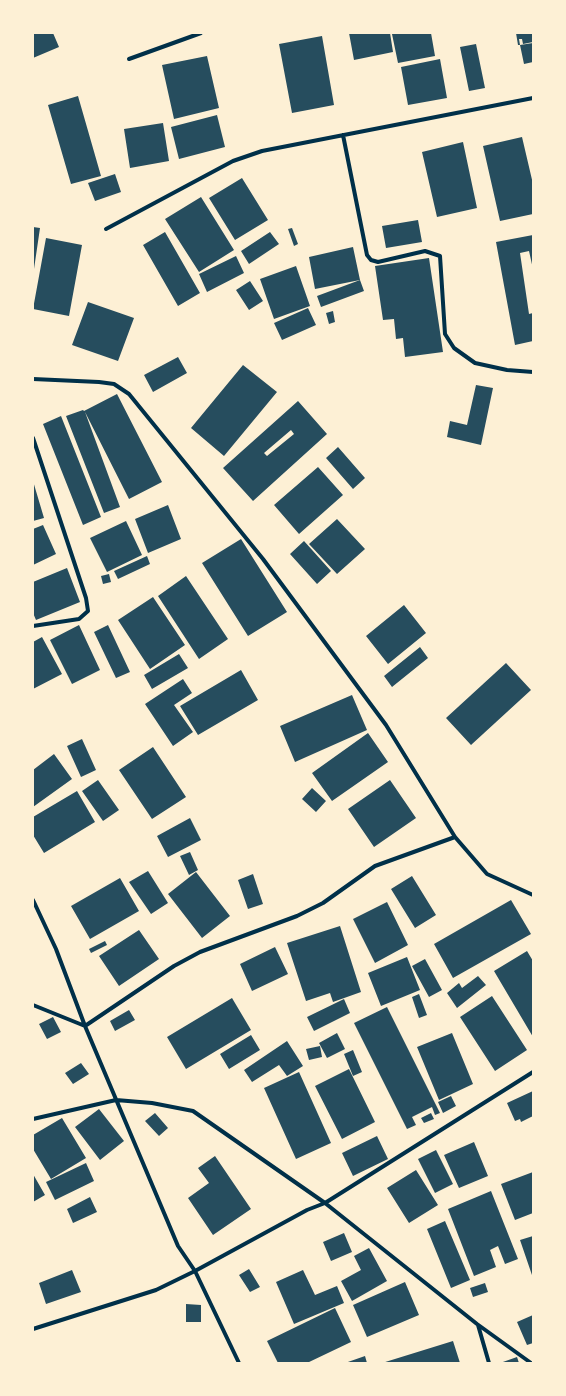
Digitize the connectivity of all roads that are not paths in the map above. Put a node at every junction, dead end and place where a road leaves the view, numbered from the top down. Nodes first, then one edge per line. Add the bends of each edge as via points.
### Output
1 (200, 33) edge
2 (129, 59) dead end
3 (533, 98) edge
4 (343, 135) junction
5 (106, 229) dead end
6 (533, 372) edge
7 (33, 379) edge
8 (33, 438) edge
9 (33, 626) edge
10 (455, 837) junction
11 (533, 895) edge
12 (33, 900) edge
13 (33, 1005) edge
14 (85, 1026) junction
15 (533, 1072) edge
16 (116, 1100) junction
17 (33, 1119) edge
18 (325, 1203) junction
19 (195, 1271) junction
20 (478, 1324) junction
21 (33, 1329) edge
22 (239, 1363) edge
23 (489, 1363) edge
24 (531, 1363) edge

1 - 2 street
3 - 4 street
4 - 5 street via 262,150 232,161
4 - 6 street via 367,255 371,260 378,262 425,251 440,256 445,334 454,348 475,363 507,370
7 - 10 street via 114,384 129,394 264,559 386,725
8 - 9 street via 88,610 79,619
10 - 11 street via 488,874
10 - 14 street via 375,866 323,903 297,916 200,952 174,966
12 - 14 street via 56,949
13 - 14 street
14 - 16 street
15 - 18 street
16 - 17 street
16 - 18 street via 193,1111
16 - 19 street via 178,1246
18 - 19 street via 307,1210
18 - 20 street
19 - 21 street via 156,1290
19 - 22 street
20 - 23 street
20 - 24 street

